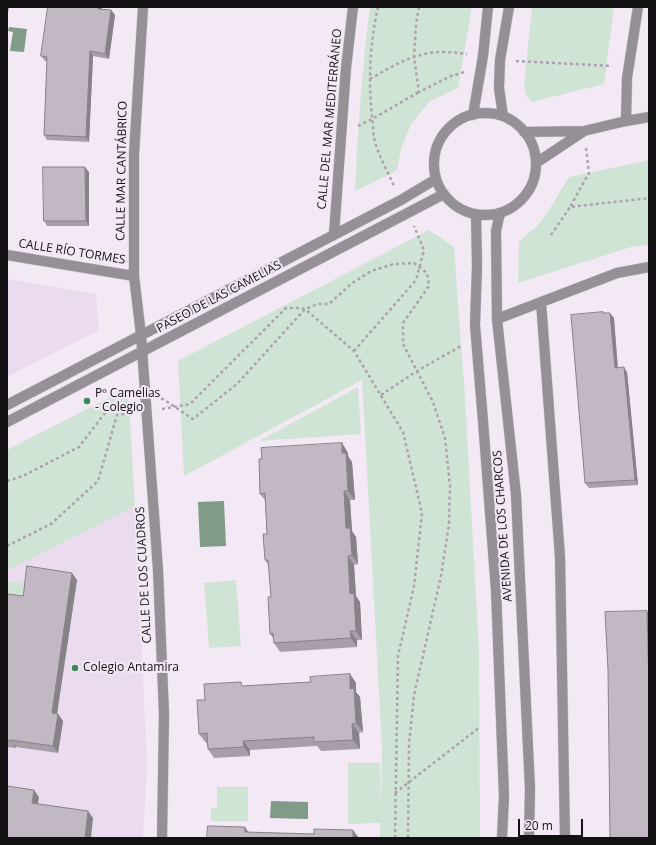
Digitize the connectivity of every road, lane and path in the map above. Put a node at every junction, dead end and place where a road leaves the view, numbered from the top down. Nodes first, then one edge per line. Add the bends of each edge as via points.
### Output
1 (143, 7) edge
2 (353, 7) edge
3 (419, 7) edge
4 (488, 7) edge
5 (509, 7) edge
6 (638, 7) edge
7 (481, 66) junction
8 (419, 92) junction
9 (473, 115) junction
10 (503, 116) junction
11 (649, 118) edge
12 (626, 121) junction
13 (584, 131) junction
14 (524, 132) junction
15 (341, 133) junction
16 (536, 164) junction
17 (436, 179) junction
18 (444, 194) junction
19 (649, 198) edge
20 (570, 207) junction
21 (476, 214) junction
22 (500, 214) junction
23 (334, 234) junction
24 (551, 235) dead end
25 (7, 255) edge
26 (649, 267) edge
27 (134, 276) junction
28 (541, 302) junction
29 (305, 309) junction
30 (497, 319) junction
31 (141, 334) junction
32 (476, 341) junction
33 (142, 351) junction
34 (417, 371) junction
35 (381, 395) junction
36 (163, 399) dead end
37 (129, 403) dead end
38 (7, 405) edge
39 (175, 407) junction
40 (147, 412) junction
41 (7, 422) edge
42 (7, 481) edge
43 (7, 546) edge
44 (480, 727) dead end
45 (408, 784) junction
46 (396, 793) junction
47 (162, 838) edge
48 (395, 838) edge
49 (408, 838) edge
50 (502, 838) edge
51 (529, 838) edge
52 (565, 838) edge

1 - 27 street, CALLE MAR CANTÁBRICO via 134,154
2 - 15 street, CALLE DEL MAR MEDITERRÁNEO
3 - 8 path via 414,57
4 - 7 street
5 - 10 street via 500,60 499,88
6 - 12 street via 627,78
7 - 8 path via 451,76
7 - 9 street
8 - 15 path via 372,119
9 - 10 street via 482,113
9 - 17 street via 450,127 441,140 435,155
10 - 14 street
11 - 12 street
12 - 13 street
13 - 14 street
13 - 16 street
13 - 20 path via 589,173
14 - 16 street via 531,142
15 - 23 street, CALLE DEL MAR MEDITERRÁNEO
16 - 22 street via 532,184 525,196
17 - 18 street
17 - 23 street, PASEO DE LAS CAMELIAS
18 - 21 street via 456,206
18 - 33 street, PASEO DE LAS CAMELIAS
19 - 20 path
20 - 24 path
21 - 22 street
21 - 32 street, AVENIDA DE LOS CHARCOS
22 - 30 street, AVENIDA DE LOS CHARCOS via 496,231
23 - 31 street, PASEO DE LAS CAMELIAS
25 - 27 street, CALLE RÍO TORMES
26 - 28 street via 617,273
27 - 31 street, CALLE MAR CANTÁBRICO
28 - 30 street
28 - 52 street via 560,557
29 - 34 path via 318,304 329,304 351,284 371,271 394,264 414,263 427,273 429,286 403,323 403,344
29 - 35 path via 354,351
29 - 39 path via 286,308 190,404
29 - 39 path via 237,384 193,419
30 - 51 street, AVENIDA DE LOS CHARCOS via 516,495 530,789
31 - 33 street, CALLE DE LOS CUADROS
31 - 38 street, PASEO DE LAS CAMELIAS
32 - 34 path via 461,346
32 - 50 street, AVENIDA DE LOS CHARCOS via 496,590 504,796
33 - 40 street, CALLE DE LOS CUADROS
33 - 41 street, PASEO DE LAS CAMELIAS
34 - 35 path
34 - 45 path via 433,402 445,438 450,486 449,524 414,695
35 - 46 path via 403,432 422,513 414,586 398,656
36 - 39 path
37 - 42 path via 119,404 105,413 79,447 23,476
39 - 40 path
40 - 43 path via 117,415 98,481 51,524
40 - 47 street, CALLE DE LOS CUADROS via 158,570 164,714
44 - 45 path
45 - 46 path
45 - 49 path
46 - 48 path

